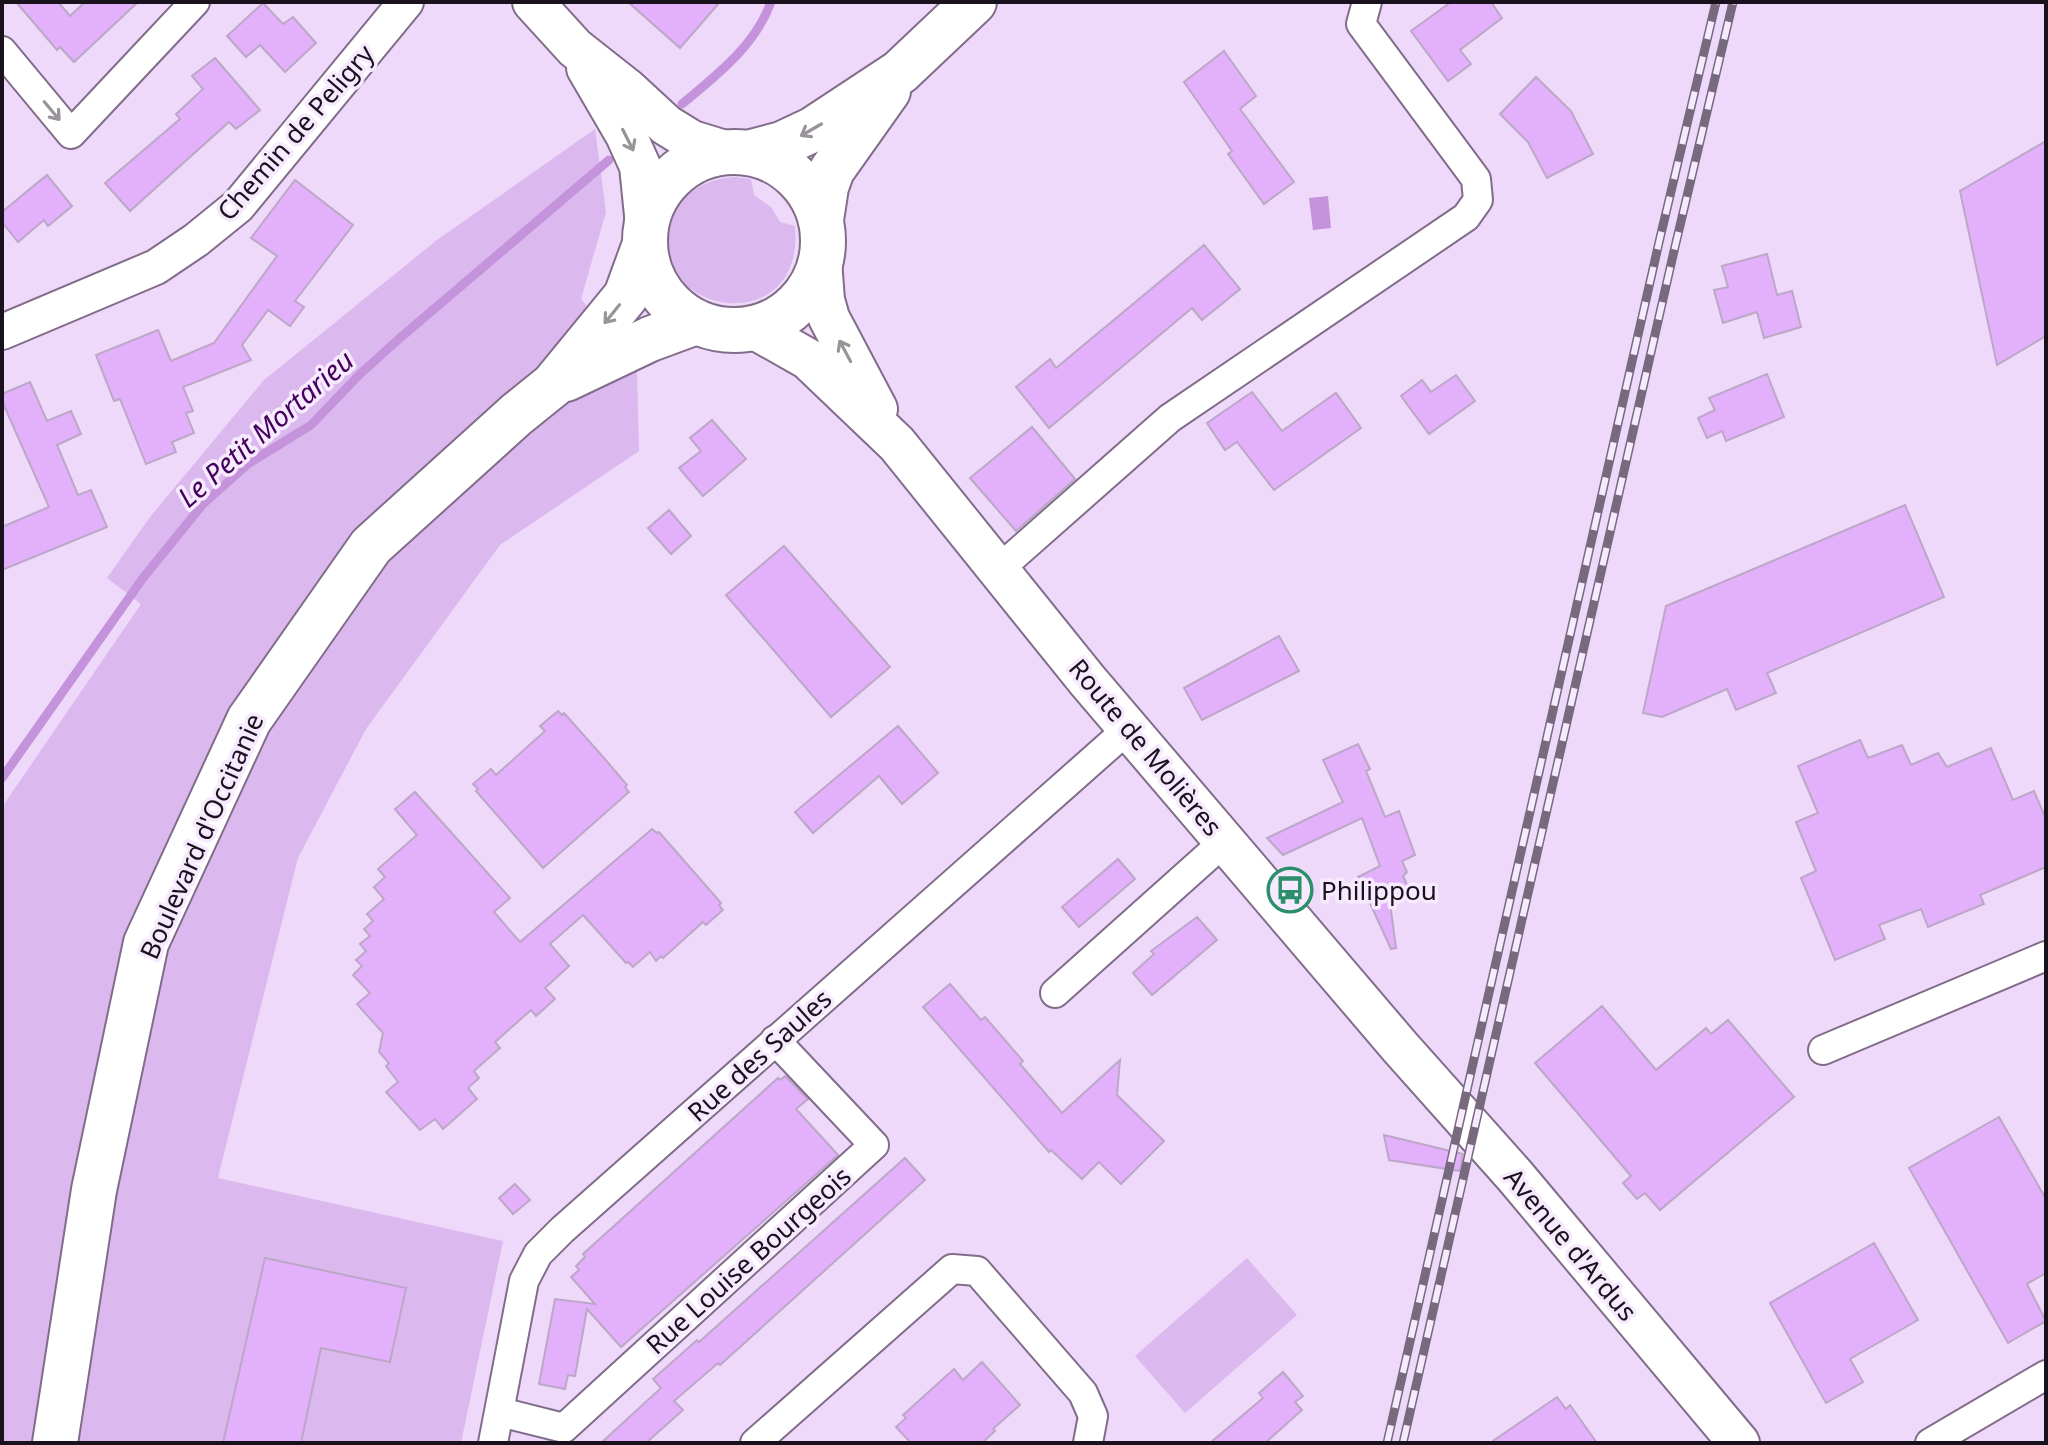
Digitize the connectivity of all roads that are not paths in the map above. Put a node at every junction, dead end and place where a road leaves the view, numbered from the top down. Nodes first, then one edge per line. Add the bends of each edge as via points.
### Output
1 (195, 2) edge
2 (406, 2) edge
3 (533, 2) edge
4 (974, 2) edge
5 (1367, 2) edge
6 (575, 48) junction
7 (2, 51) edge
8 (900, 72) junction
9 (738, 152) junction
10 (645, 234) junction
11 (821, 241) junction
12 (696, 322) junction
13 (753, 328) junction
14 (2, 332) edge
15 (553, 385) junction
16 (897, 444) junction
17 (999, 569) junction
18 (1129, 728) junction
19 (1226, 840) junction
20 (2046, 956) edge
21 (1055, 993) dead end
22 (775, 1040) junction
23 (1400, 1047) joint
24 (1823, 1050) dead end
25 (2046, 1375) edge
26 (500, 1412) junction
27 (55, 1443) edge
28 (493, 1443) edge
29 (755, 1443) edge
30 (1088, 1443) edge
31 (1739, 1443) edge
32 (1930, 1443) edge

7 -> 1 street via 71,134
2 - 14 street, Chemin de Peligry via 238,206 156,267
3 - 6 main road
4 - 8 main road
5 - 17 street via 1361,24 1476,179 1478,200 1466,217 1170,418
6 - 9 main road via 677,133
6 -> 10 main road via 640,166
8 -> 9 main road via 812,130 782,144
8 - 11 main road via 832,170
9 - 10 main road via 700,159 675,174 661,189
9 - 11 main road via 787,169 808,191
10 - 12 main road via 654,282 679,312
10 -> 15 main road, Boulevard d'Occitanie via 626,296
11 - 13 main road via 814,281 802,299 788,312
16 -> 11 main road, Route de Molières via 832,327 824,300
12 - 13 main road via 714,329
12 - 15 main road, Boulevard d'Occitanie
13 - 16 main road, Route de Molières via 808,359
15 - 27 main road, Boulevard d'Occitanie via 371,546 249,720 146,943 94,1190
16 - 17 main road, Route de Molières
17 - 18 main road, Route de Molières
18 - 19 main road, Route de Molières
18 - 22 street, Rue des Saules
19 - 21 street
19 - 23 main road, Route de Molières
20 - 24 street
22 - 26 street, Rue des Saules via 538,1254 524,1281
22 - 26 street, Rue Louise Bourgeois via 874,1145 564,1428
23 - 31 main road, Avenue d'Ardus
25 - 32 street
26 - 28 street, Rue des Saules
29 - 30 street via 952,1269 977,1271 1083,1393 1093,1416

